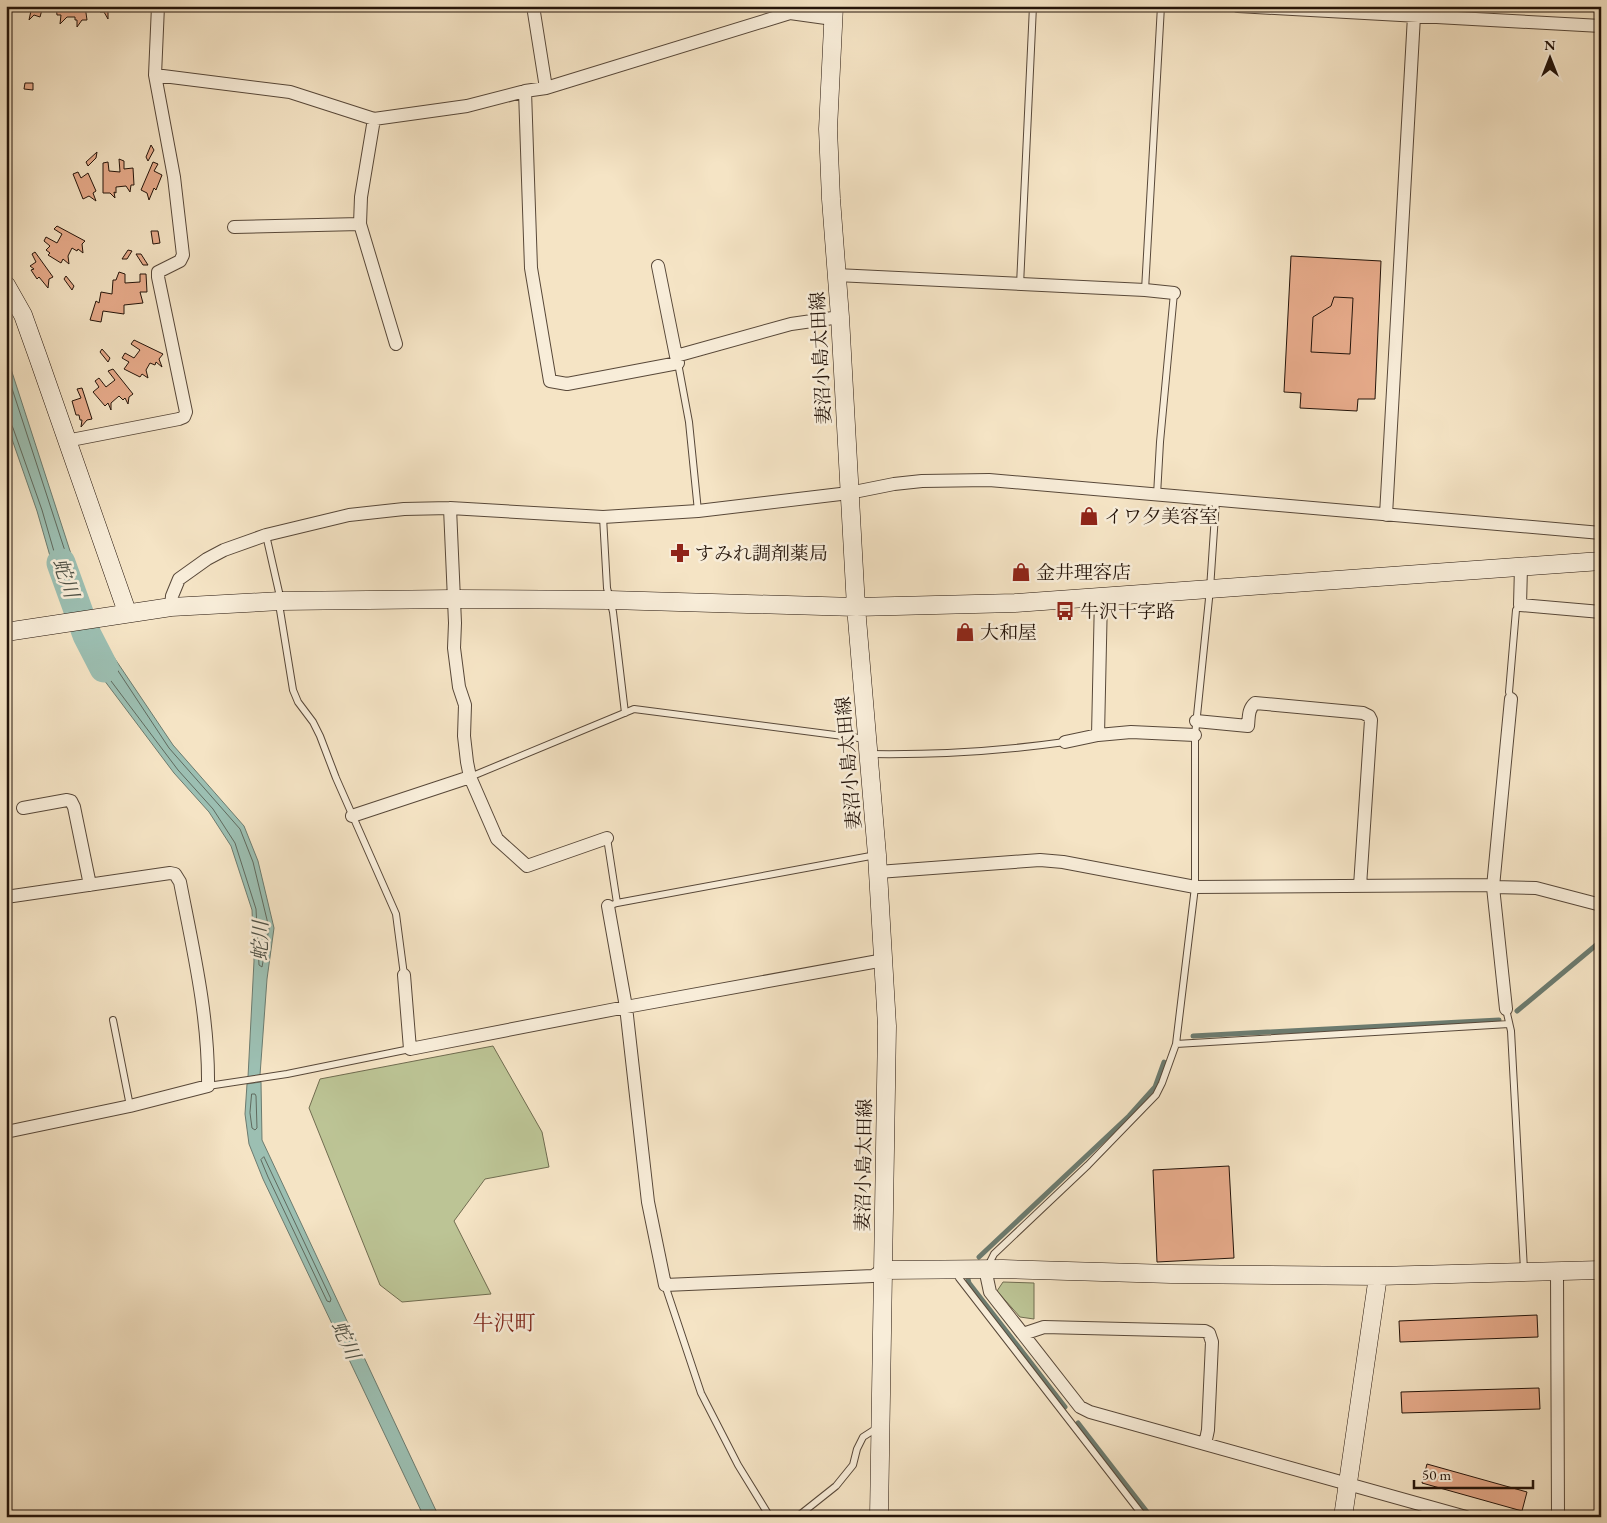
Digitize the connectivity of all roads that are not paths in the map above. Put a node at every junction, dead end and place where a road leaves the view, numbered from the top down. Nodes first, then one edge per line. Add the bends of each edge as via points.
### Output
1 (158, 6) edge
2 (533, 6) edge
3 (1034, 6) edge
4 (1161, 6) edge
5 (1238, 6) edge
6 (790, 10) edge
7 (834, 12) edge
8 (1414, 16) junction
9 (1601, 26) edge
10 (155, 75) junction
11 (546, 88) junction
12 (525, 92) junction
13 (374, 119) junction
14 (360, 224) junction
15 (234, 227) dead end
16 (658, 266) dead end
17 (836, 275) junction
18 (6, 285) edge
19 (1020, 285) junction
20 (1145, 290) junction
21 (1174, 293) joint
22 (840, 317) junction
23 (396, 344) dead end
24 (677, 359) junction
25 (66, 441) junction
26 (849, 493) junction
27 (1157, 495) junction
28 (1216, 500) junction
29 (450, 508) junction
30 (698, 511) junction
31 (1386, 515) junction
32 (602, 517) junction
33 (1601, 532) edge
34 (266, 535) junction
35 (1601, 561) edge
36 (1521, 567) junction
37 (1210, 589) junction
38 (1101, 597) junction
39 (454, 599) junction
40 (610, 600) junction
41 (281, 601) junction
42 (1520, 605) junction
43 (171, 607) junction
44 (856, 607) junction
45 (1601, 612) edge
46 (119, 614) junction
47 (6, 632) edge
48 (1511, 699) joint
49 (625, 713) junction
50 (1196, 721) junction
51 (1098, 735) junction
52 (1195, 735) junction
53 (1065, 742) joint
54 (868, 746) junction
55 (470, 777) junction
56 (23, 808) dead end
57 (352, 816) junction
58 (607, 838) joint
59 (877, 854) junction
60 (878, 872) junction
61 (90, 885) junction
62 (1360, 886) junction
63 (1493, 887) junction
64 (1195, 888) junction
65 (6, 897) edge
66 (612, 904) junction
67 (1601, 906) edge
68 (884, 960) junction
69 (404, 975) joint
70 (626, 1007) junction
71 (1506, 1009) joint
72 (114, 1020) dead end
73 (1509, 1024) junction
74 (1176, 1044) junction
75 (410, 1049) junction
76 (208, 1086) junction
77 (130, 1106) junction
78 (6, 1132) edge
79 (958, 1268) junction
80 (987, 1269) junction
81 (883, 1270) junction
82 (1601, 1270) edge
83 (1557, 1272) junction
84 (1524, 1273) junction
85 (1378, 1276) junction
86 (665, 1285) junction
87 (1023, 1334) junction
88 (882, 1426) junction
89 (1205, 1444) junction
90 (1348, 1485) junction
91 (770, 1517) edge
92 (797, 1517) edge
93 (879, 1517) edge
94 (1144, 1517) edge
95 (1343, 1517) edge
96 (1466, 1517) edge
97 (1558, 1517) edge

1 - 10 street
2 - 11 street
3 - 19 lane
4 - 20 lane
5 - 8 street
6 - 7 street
6 - 11 street
7 - 17 main road, 妻沼小島太田線 via 828,129
8 - 9 street
8 - 31 street
10 - 13 street via 290,92
10 - 25 street via 174,177 183,255 180,261 158,272 158,277 186,412 178,419
11 - 12 street
12 - 13 street via 467,106
12 - 24 street via 531,268 550,381 567,384
13 - 14 street via 361,197
14 - 15 street
14 - 23 street
16 - 24 street
17 - 19 street
17 - 22 main road, 妻沼小島太田線
18 - 25 main road via 23,316
19 - 20 street
20 - 21 street
21 - 27 lane
22 - 24 street via 791,324
22 - 26 main road, 妻沼小島太田線
24 - 30 lane
25 - 46 main road
26 - 27 street via 894,484 989,480
26 - 30 street
26 - 44 main road, 妻沼小島太田線
27 - 28 street
28 - 31 street
28 - 37 lane
29 - 32 street
29 - 34 street via 349,515
29 - 39 street
30 - 32 street
31 - 33 street
32 - 40 lane
34 - 41 lane
34 - 43 street via 224,550 190,570 174,588
35 - 36 main road
36 - 37 main road
36 - 42 street
37 - 38 main road
37 - 50 lane
38 - 44 main road via 1016,603
38 - 51 street
39 - 40 main road
39 - 41 main road
39 - 55 street via 455,663 465,705 464,736
40 - 44 main road
40 - 49 lane
41 - 43 main road
41 - 57 lane via 293,690 320,736
42 - 45 street
42 - 48 lane via 1516,610
43 - 46 main road
44 - 54 main road, 妻沼小島太田線
46 - 47 main road
48 - 63 street
49 - 54 lane via 634,708
49 - 55 lane
50 - 52 lane
50 - 62 street via 1248,726 1249,711 1255,703 1369,716
51 - 52 street via 1131,732
51 - 53 street
52 - 64 lane
53 - 54 lane via 915,754
54 - 59 main road, 妻沼小島太田線
55 - 57 street
55 - 58 street via 497,839 528,866
56 - 61 street via 71,800
57 - 69 lane via 396,914
58 - 66 lane
59 - 60 main road, 妻沼小島太田線
59 - 66 lane
60 - 64 street via 1040,860
60 - 68 main road, 妻沼小島太田線
61 - 65 street
61 - 76 street via 170,874 178,877 203,1009
62 - 63 street
62 - 64 street
63 - 67 street via 1536,888
63 - 71 street
64 - 74 lane
66 - 70 street
68 - 70 street
68 - 81 main road, 妻沼小島太田線 via 887,1026
69 - 75 street
70 - 75 street
70 - 86 street via 648,1202
71 - 73 lane
72 - 77 lane
73 - 74 lane
73 - 84 lane
74 - 80 lane via 1156,1095 994,1254
75 - 76 lane
76 - 77 street
77 - 78 street
79 - 80 main road
79 - 81 main road
79 - 94 lane via 959,1278
80 - 85 main road
80 - 87 street via 990,1292
81 - 86 street via 873,1276
81 - 88 main road, 妻沼小島太田線
82 - 83 main road
83 - 84 main road
83 - 97 street
84 - 85 main road
85 - 90 main road
86 - 91 lane via 701,1393 738,1465
87 - 89 street via 1080,1406 1090,1412
87 - 89 street via 1044,1327 1209,1333 1212,1342
88 - 92 lane via 863,1437 853,1465 836,1486
88 - 93 main road, 妻沼小島太田線
89 - 90 street
90 - 95 main road
90 - 96 street

